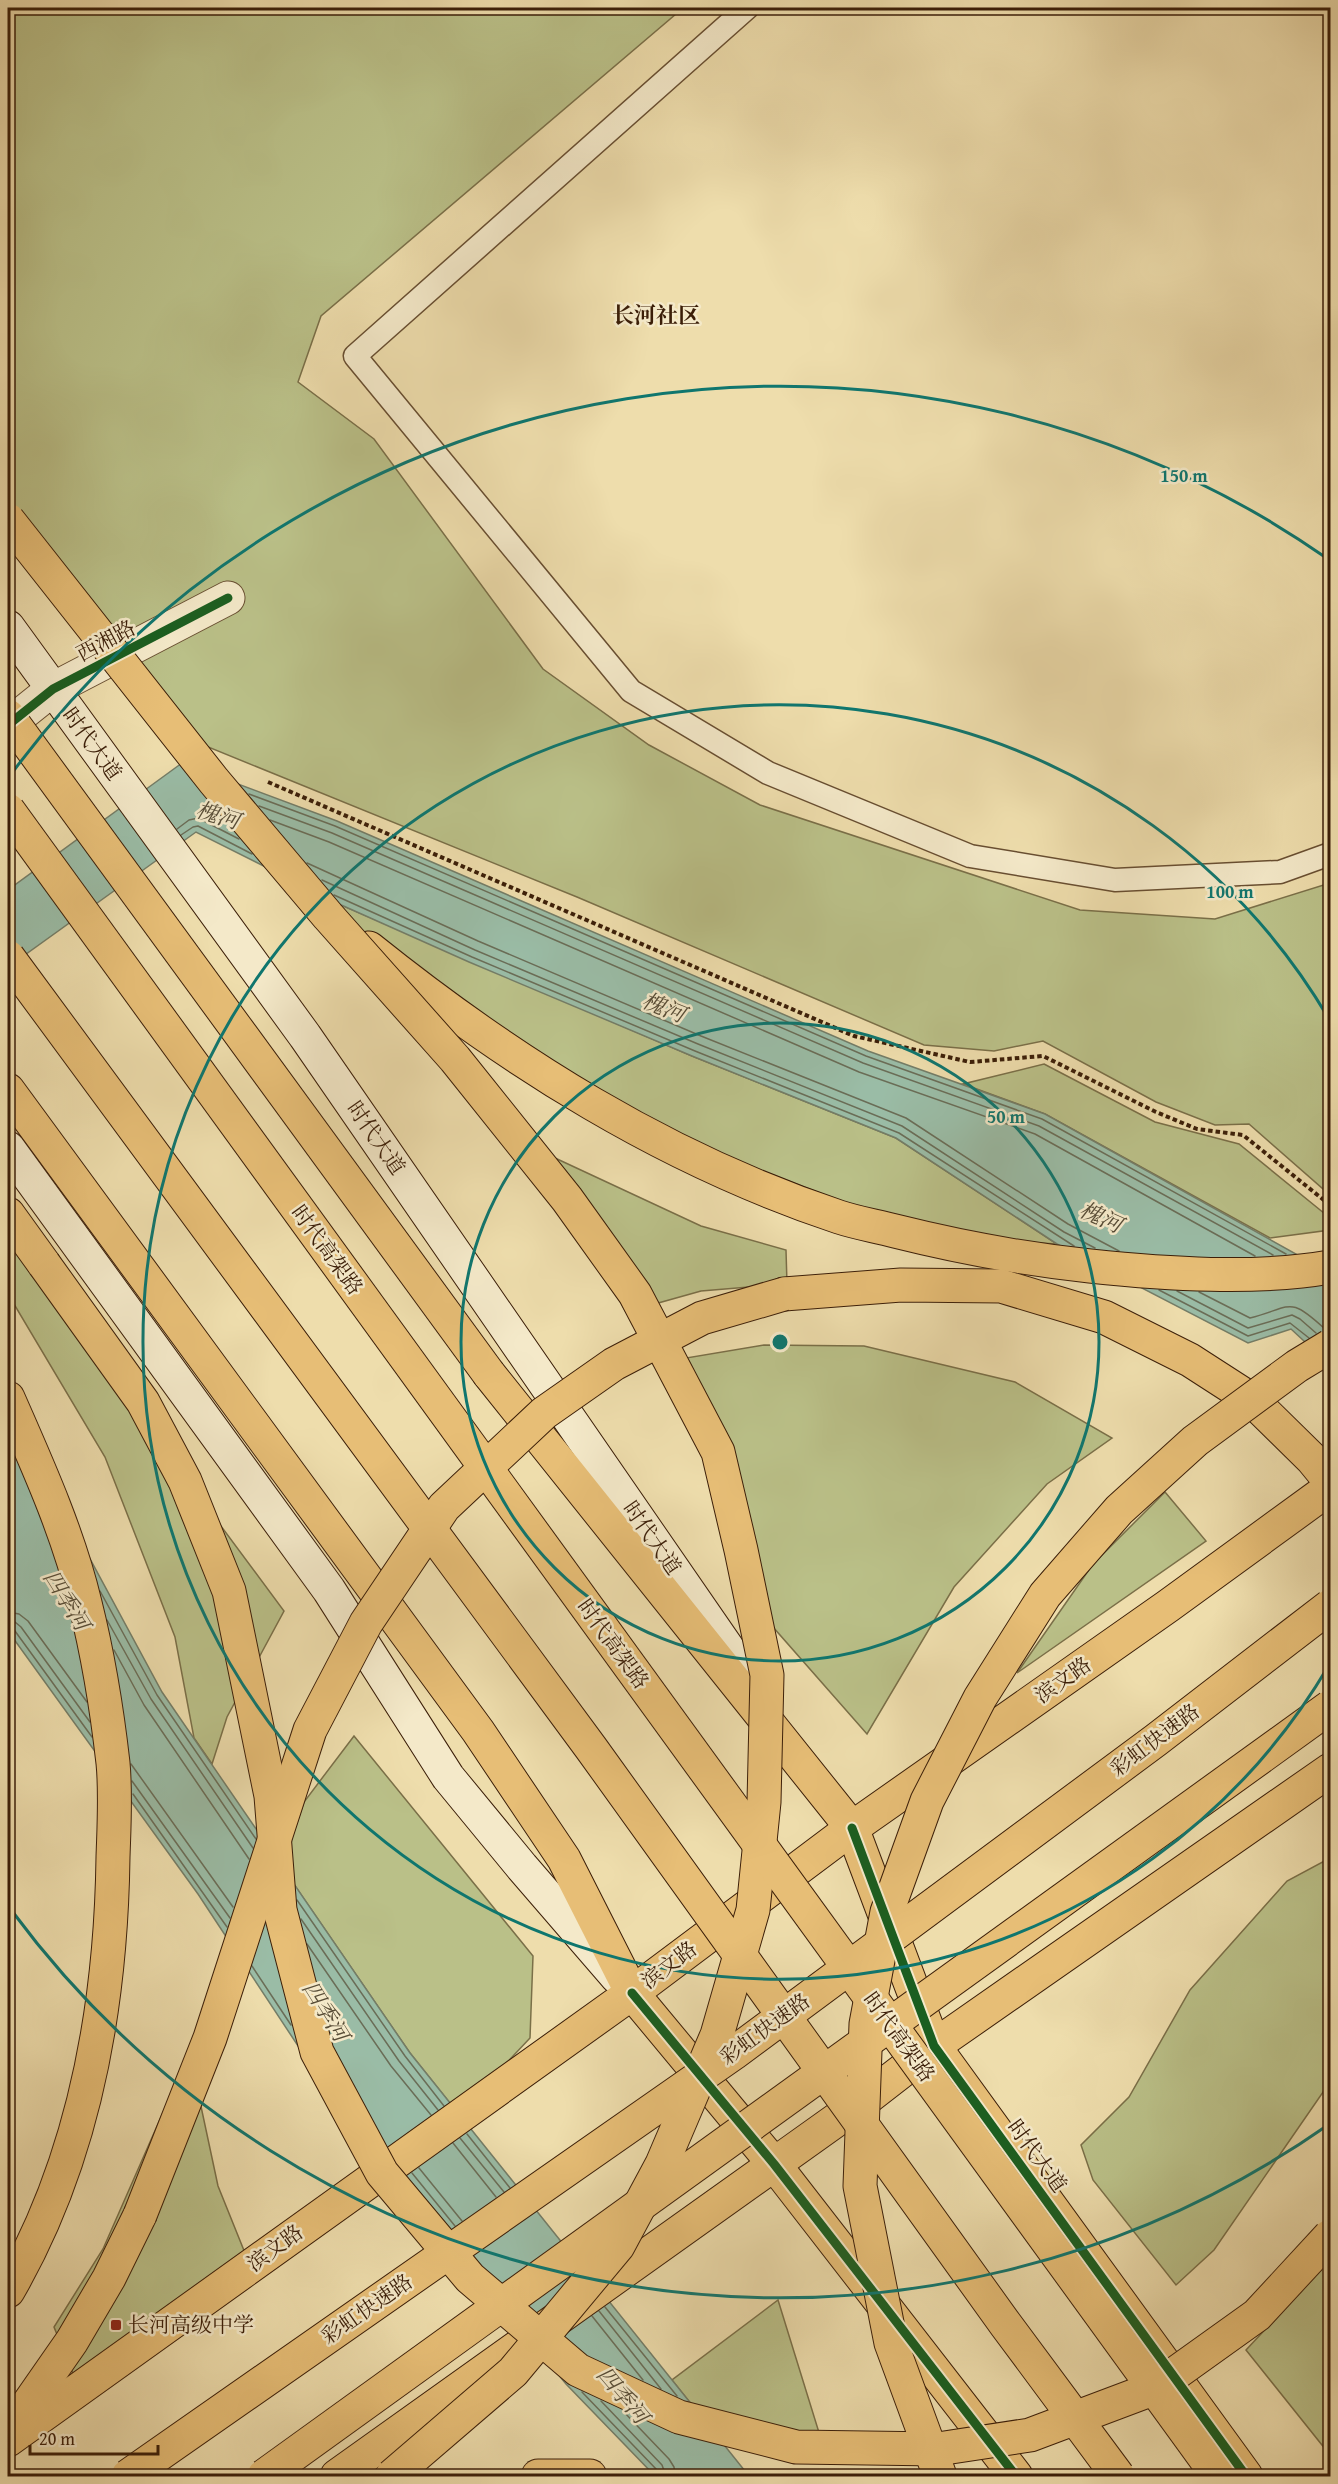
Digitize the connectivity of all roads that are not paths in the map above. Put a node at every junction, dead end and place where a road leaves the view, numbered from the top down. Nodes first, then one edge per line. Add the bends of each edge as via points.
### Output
1 (747, 8) edge
2 (8, 520) edge
3 (228, 597) dead end
4 (8, 627) edge
5 (53, 689) junction
6 (8, 716) edge
7 (8, 725) edge
8 (8, 810) edge
9 (1330, 854) edge
10 (328, 916) junction
11 (8, 957) edge
12 (8, 1090) edge
13 (8, 1148) edge
14 (8, 1214) edge
15 (1330, 1267) edge
16 (1330, 1346) edge
17 (8, 1398) edge
18 (1330, 1481) edge
19 (1330, 1488) edge
20 (1330, 1606) edge
21 (1330, 1707) edge
22 (1330, 1770) edge
23 (852, 1828) junction
24 (632, 1993) junction
25 (934, 2046) junction
26 (774, 2164) junction
27 (1330, 2236) edge
28 (8, 2291) edge
29 (8, 2433) edge
30 (8, 2440) edge
31 (128, 2476) edge
32 (264, 2476) edge
33 (337, 2476) edge
34 (392, 2476) edge
35 (538, 2476) edge
36 (590, 2476) edge
37 (940, 2476) edge
38 (1016, 2476) edge
39 (1118, 2476) edge
40 (1218, 2476) edge
41 (1246, 2476) edge

1 - 9 lane via 355,356 631,692 768,773 970,856 1115,880 1280,872
2 - 10 main road, bridge via 214,781
3 - 5 main road, 西湘路
4 - 5 main road, 时代大道
5 - 7 main road, 西湘路
5 - 23 main road, 时代大道 via 305,1036
6 - 23 main road, bridge via 489,1374
8 - 40 main road, 时代高架路, bridge
10 - 15 main road, bridge via 420,989 524,1063 605,1112 685,1155 840,1217 945,1244 1126,1270 1297,1273
10 - 34 main road, bridge via 455,1059 567,1199 635,1294 718,1452 767,1675 764,1802 753,1910 717,2035 662,2164 618,2246 513,2372
11 - 39 main road, bridge via 591,1748
12 - 24 main road via 478,1731 564,1858
13 - 24 main road via 329,1590 448,1777
14 - 27 main road, bridge via 143,1402 185,1481 229,1591 271,1796 280,1910 317,2052 382,2173 470,2278 579,2370 679,2417 796,2447 939,2449 1030,2435 1155,2388 1257,2315
16 - 37 main road, bridge via 1195,1441 1119,1510 1045,1594 980,1698 927,1801 887,1912 866,2024 860,2187 891,2343
17 - 28 main road via 57,1517 85,1601 111,1754 113,1823 112,1910 91,2074 74,2138 48,2210
18 - 29 main road, bridge via 1252,1400 1191,1360 1104,1317 1001,1286 901,1285 784,1294 702,1318 614,1364 544,1413 444,1507 366,1623 310,1730 210,2038 140,2215 72,2341
19 - 23 main road, 滨文路
20 - 31 main road, 彩虹快速路, bridge via 734,2053
21 - 32 main road, bridge
22 - 25 main road
23 - 24 main road, 滨文路
23 - 25 main road, 时代大道
24 - 26 main road
24 - 30 main road, 滨文路
25 - 26 main road
25 - 41 main road, 时代大道
26 - 33 main road, bridge
26 - 38 main road
35 - 36 main road

